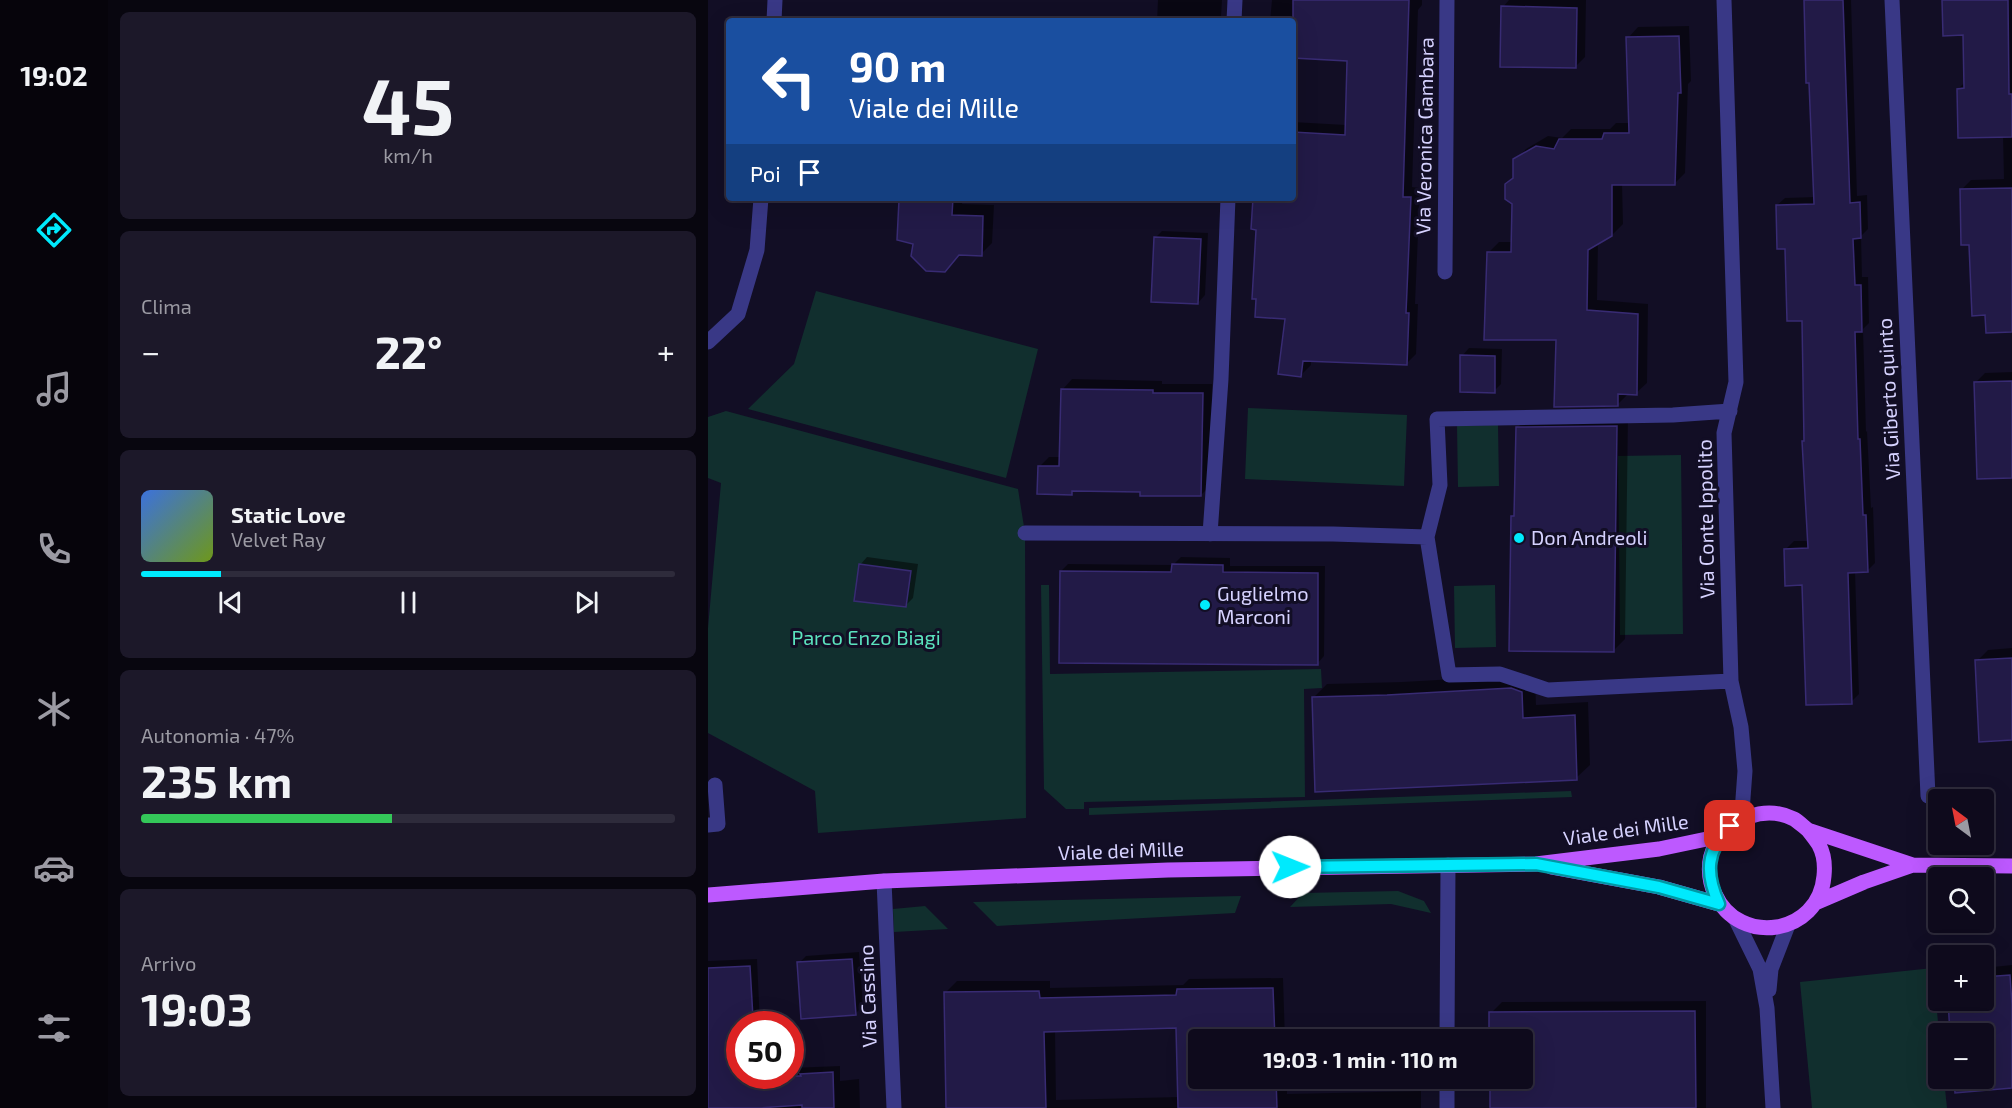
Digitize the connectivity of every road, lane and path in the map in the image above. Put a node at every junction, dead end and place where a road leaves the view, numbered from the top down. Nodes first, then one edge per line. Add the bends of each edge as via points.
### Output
1 (775, 0) edge
2 (1235, 0) edge
3 (1448, 0) edge
4 (1724, 0) edge
5 (1892, 0) edge
6 (774, 18) edge
7 (1234, 18) edge
8 (761, 201) edge
9 (1228, 201) edge
10 (1445, 272) dead end
11 (708, 342) edge
12 (1730, 411) junction
13 (1025, 533) dead end
14 (1210, 534) junction
15 (1427, 537) junction
16 (1731, 681) junction
17 (715, 785) dead end
18 (1928, 796) dead end
19 (1739, 820) junction
20 (708, 825) edge
21 (1808, 830) junction
22 (1721, 836) junction
23 (1536, 864) junction
24 (1448, 865) junction
25 (1913, 865) junction
26 (2012, 866) edge
27 (884, 881) junction
28 (708, 895) edge
29 (1815, 903) junction
30 (1719, 904) junction
31 (1736, 921) junction
32 (1788, 925) junction
33 (1767, 1008) junction
34 (1448, 1029) edge
35 (1448, 1089) edge
36 (894, 1108) edge
37 (1448, 1108) edge
38 (1773, 1108) edge

1 - 6 street
2 - 7 street
3 - 10 street, Via Veronica Gambara
4 - 12 street, Via Conte Ippolito via 1736,382
5 - 18 street, Via Giberto quinto
8 - 11 street via 757,250 738,314
9 - 14 street
12 - 15 street via 1437,419 1440,485
12 - 16 street, Via Conte Ippolito via 1724,433
13 - 14 street
14 - 15 street
15 - 16 street via 1449,675 1500,674 1548,690
16 - 19 street, Via Conte Ippolito via 1745,771
17 - 20 street via 718,824
19 - 21 main road, Viale dei Mille via 1760,813 1777,814 1794,819
19 - 22 main road, Viale dei Mille
21 - 25 main road, Viale dei Mille
21 - 29 main road via 1820,846 1825,866 1823,885
22 - 23 main road, Viale dei Mille via 1659,849
22 - 30 main road, Viale dei Mille via 1712,852 1709,870
23 - 24 main road, Viale dei Mille
23 - 30 main road, Viale dei Mille via 1659,887
24 - 27 main road, Viale dei Mille
24 - 34 street
25 - 26 main road, Viale dei Mille
25 - 29 main road, Viale dei Mille
27 - 28 main road, Viale dei Mille
27 - 36 street, Via Cassino
29 - 32 main road, Viale dei Mille
30 - 31 main road, Viale dei Mille
31 - 32 main road via 1771,929
31 - 33 street via 1760,969
32 - 33 street via 1771,969
33 - 38 street
35 - 37 street

